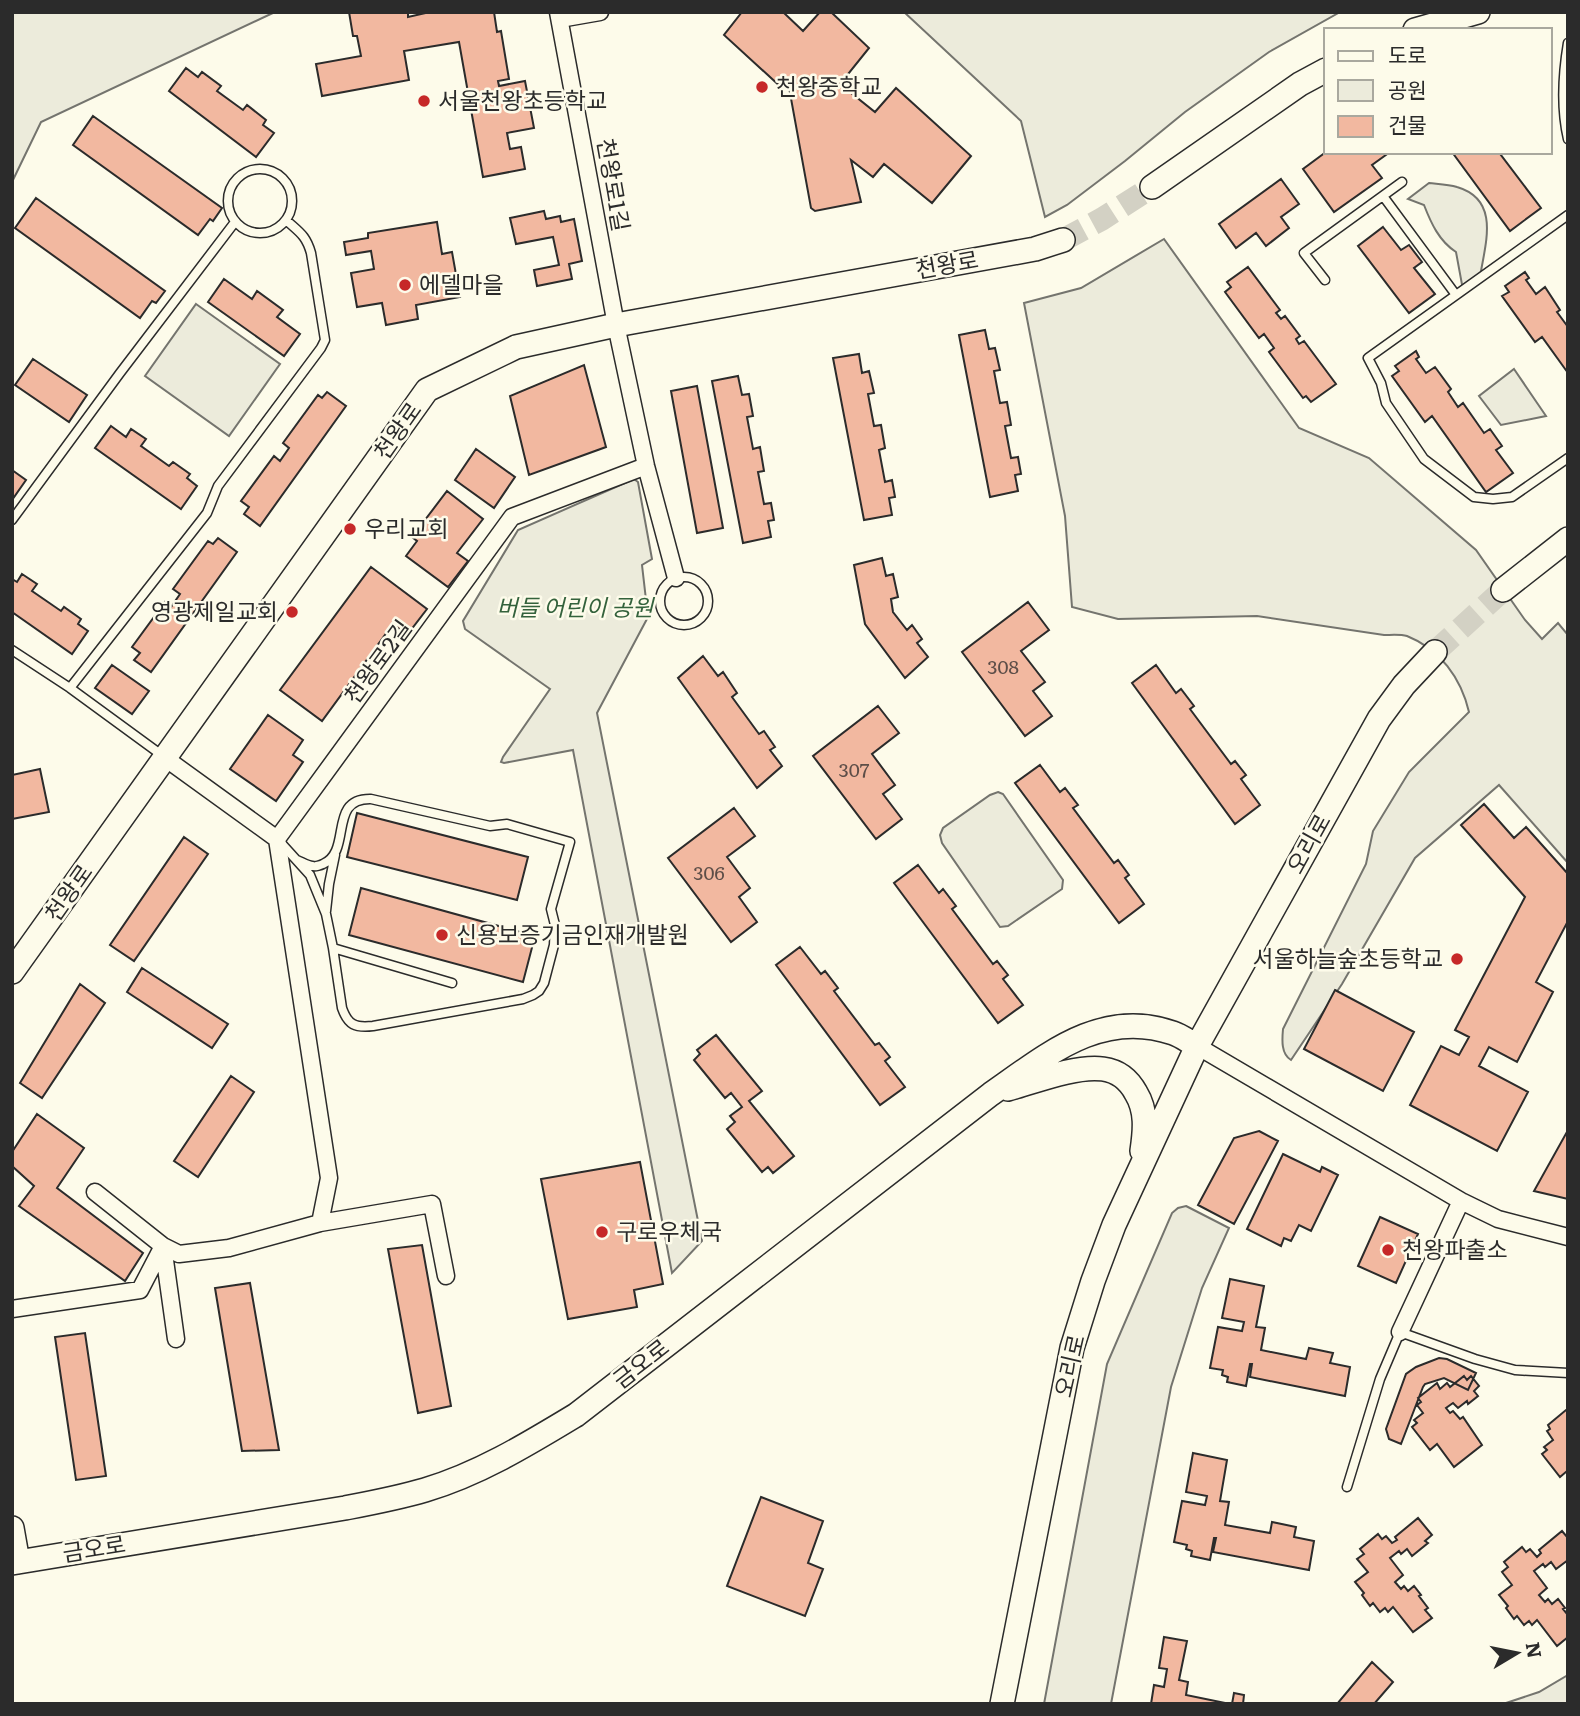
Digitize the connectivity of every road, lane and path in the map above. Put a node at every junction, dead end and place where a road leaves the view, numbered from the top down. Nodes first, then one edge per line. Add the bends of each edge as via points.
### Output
1 (600, 12) edge
2 (1478, 12) edge
3 (559, 16) edge
4 (1423, 28) edge
5 (1568, 43) edge
6 (1324, 71) edge
7 (1568, 139) edge
8 (1402, 182) dead end
9 (1152, 187) tunnel mouth
10 (1382, 196) junction
11 (1568, 215) edge
12 (286, 220) junction
13 (235, 222) junction
14 (1063, 240) tunnel mouth
15 (1325, 280) dead end
16 (1456, 295) junction
17 (616, 325) junction
18 (1568, 458) edge
19 (646, 466) junction
20 (12, 520) edge
21 (1568, 539) edge
22 (676, 578) junction
23 (1503, 590) tunnel mouth
24 (12, 650) edge
25 (1434, 652) tunnel mouth
26 (70, 688) junction
27 (165, 758) junction
28 (277, 839) junction
29 (337, 849) junction
30 (297, 860) junction
31 (326, 914) junction
32 (333, 948) junction
33 (12, 972) edge
34 (452, 983) dead end
35 (1197, 1046) junction
36 (991, 1094) junction
37 (1139, 1167) junction
38 (95, 1192) dead end
39 (1461, 1201) junction
40 (320, 1223) junction
41 (1568, 1237) edge
42 (163, 1246) junction
43 (446, 1276) dead end
44 (12, 1309) edge
45 (1399, 1332) junction
46 (176, 1339) dead end
47 (1568, 1373) edge
48 (1346, 1487) dead end
49 (12, 1528) edge
50 (15, 1562) edge
51 (1002, 1704) edge

1 - 3 street
2 - 4 main road
3 - 17 street, 천왕로1길
5 - 7 lane via 1564,102
6 - 9 main road
8 - 10 lane
10 - 15 lane via 1304,253
10 - 16 lane
11 - 16 lane
12 - 13 lane via 261,233
12 - 13 lane via 291,210 290,188 275,172 253,169 242,173 229,190 229,212
12 - 26 lane via 304,235 311,253 325,340 218,485 207,513
13 - 20 lane
14 - 17 main road, 천왕로 via 1035,249
16 - 18 lane via 1368,358 1386,403 1424,459 1474,497 1493,499 1512,497
17 - 19 street
17 - 27 main road, 천왕로 via 516,347 427,390
19 - 22 street
19 - 28 street, 천왕로2길 via 512,517
21 - 23 main road
22 - 22 lane via 663,588 660,603 666,617 687,625 700,619 708,597 699,583
24 - 26 lane
25 - 35 main road, 오리로 via 1379,719
26 - 27 lane
27 - 28 street
27 - 33 main road, 천왕로
28 - 30 lane
28 - 40 street via 329,1178
29 - 30 lane via 321,865
29 - 31 lane
29 - 32 lane via 347,810 364,799 490,826 507,824 570,842 551,909 554,944 544,983 533,995 356,1026 342,1008
30 - 31 lane via 310,875
31 - 32 lane
32 - 34 lane
35 - 36 main road, 금오로 via 1157,1029 1134,1026 1090,1032
35 - 37 main road, 오리로
35 - 39 street
36 - 37 main road via 1070,1072 1103,1069 1117,1073 1131,1084 1144,1113
36 - 50 main road, 금오로 via 576,1415 499,1460 389,1500
37 - 51 main road, 오리로 via 1097,1270 1072,1348
38 - 42 street
39 - 41 street via 1497,1219
39 - 45 street
40 - 42 street via 229,1248 179,1254
40 - 43 street via 432,1204
42 - 44 street via 141,1290
42 - 46 street
45 - 47 lane via 1516,1370
45 - 48 lane
49 - 50 main road

